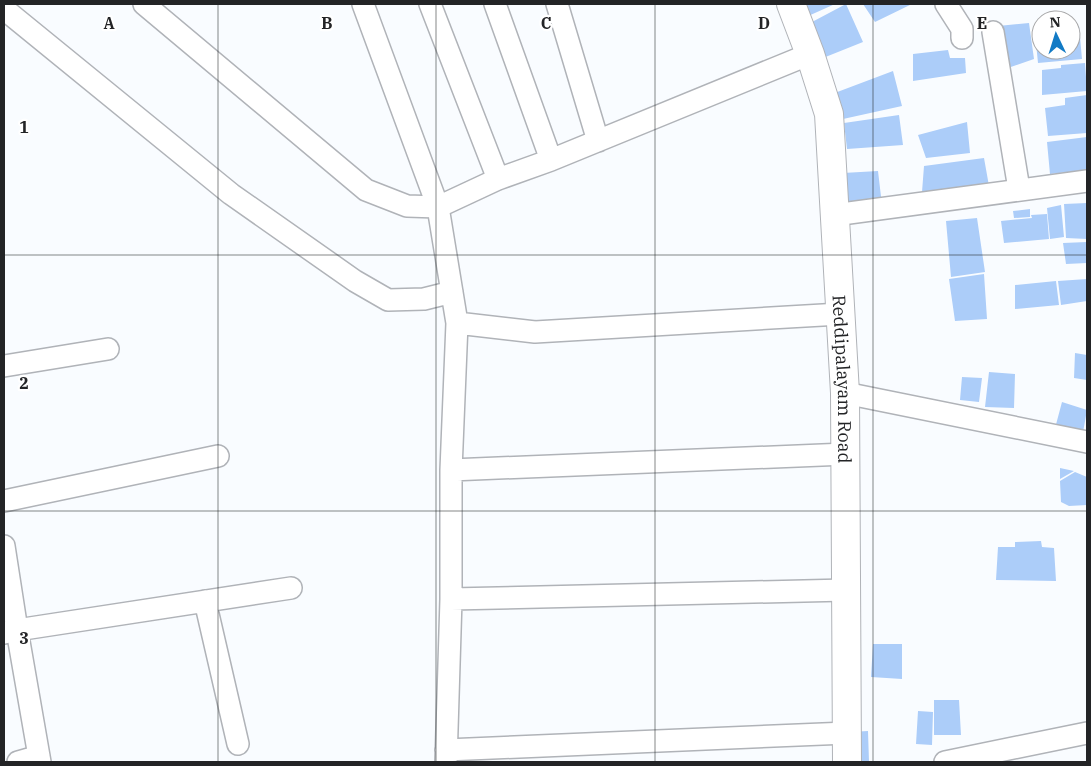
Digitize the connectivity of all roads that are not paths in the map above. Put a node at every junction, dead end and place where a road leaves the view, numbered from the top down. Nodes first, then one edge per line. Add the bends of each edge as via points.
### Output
1 (144, 4) edge
2 (363, 4) edge
3 (430, 4) edge
4 (495, 4) edge
5 (557, 4) edge
6 (791, 4) edge
7 (946, 4) edge
8 (4, 9) edge
9 (993, 32) dead end
10 (962, 38) dead end
11 (810, 54) junction
12 (598, 141) junction
13 (551, 160) junction
14 (498, 179) junction
15 (1087, 181) edge
16 (1019, 189) junction
17 (438, 207) junction
18 (834, 215) junction
19 (452, 292) junction
20 (840, 314) junction
21 (457, 323) junction
22 (108, 349) dead end
23 (4, 366) edge
24 (845, 393) junction
25 (1087, 442) edge
26 (846, 454) junction
27 (218, 456) dead end
28 (451, 470) junction
29 (4, 500) edge
30 (4, 546) edge
31 (291, 588) dead end
32 (846, 590) junction
33 (451, 599) junction
34 (205, 601) junction
35 (10, 632) edge
36 (847, 733) junction
37 (1087, 734) edge
38 (238, 744) dead end
39 (446, 756) edge
40 (40, 759) edge
41 (18, 762) edge
42 (847, 762) edge
43 (944, 762) edge

1 - 17 street via 366,190 407,206
2 - 17 street
3 - 14 street
4 - 13 street
5 - 12 street
6 - 11 street, Reddipalayam Road
7 - 10 street via 962,29
8 - 19 street via 231,194 355,281 388,300 424,299
9 - 16 street
11 - 12 street
11 - 18 street, Reddipalayam Road via 829,114
12 - 13 street
13 - 14 street
14 - 17 street
15 - 16 street
16 - 18 street
17 - 19 street
18 - 20 street, Reddipalayam Road
19 - 21 street
20 - 21 street via 535,332
20 - 24 street, Reddipalayam Road
21 - 28 street
22 - 23 street
24 - 25 street
24 - 26 street, Reddipalayam Road
26 - 28 street
26 - 32 street, Reddipalayam Road
27 - 29 street
28 - 33 street
30 - 35 street
31 - 34 street
32 - 33 street
32 - 36 street, Reddipalayam Road
33 - 39 street
34 - 35 street
34 - 38 street
35 - 40 street
36 - 39 street
36 - 42 street, Reddipalayam Road
37 - 43 street
40 - 41 street

